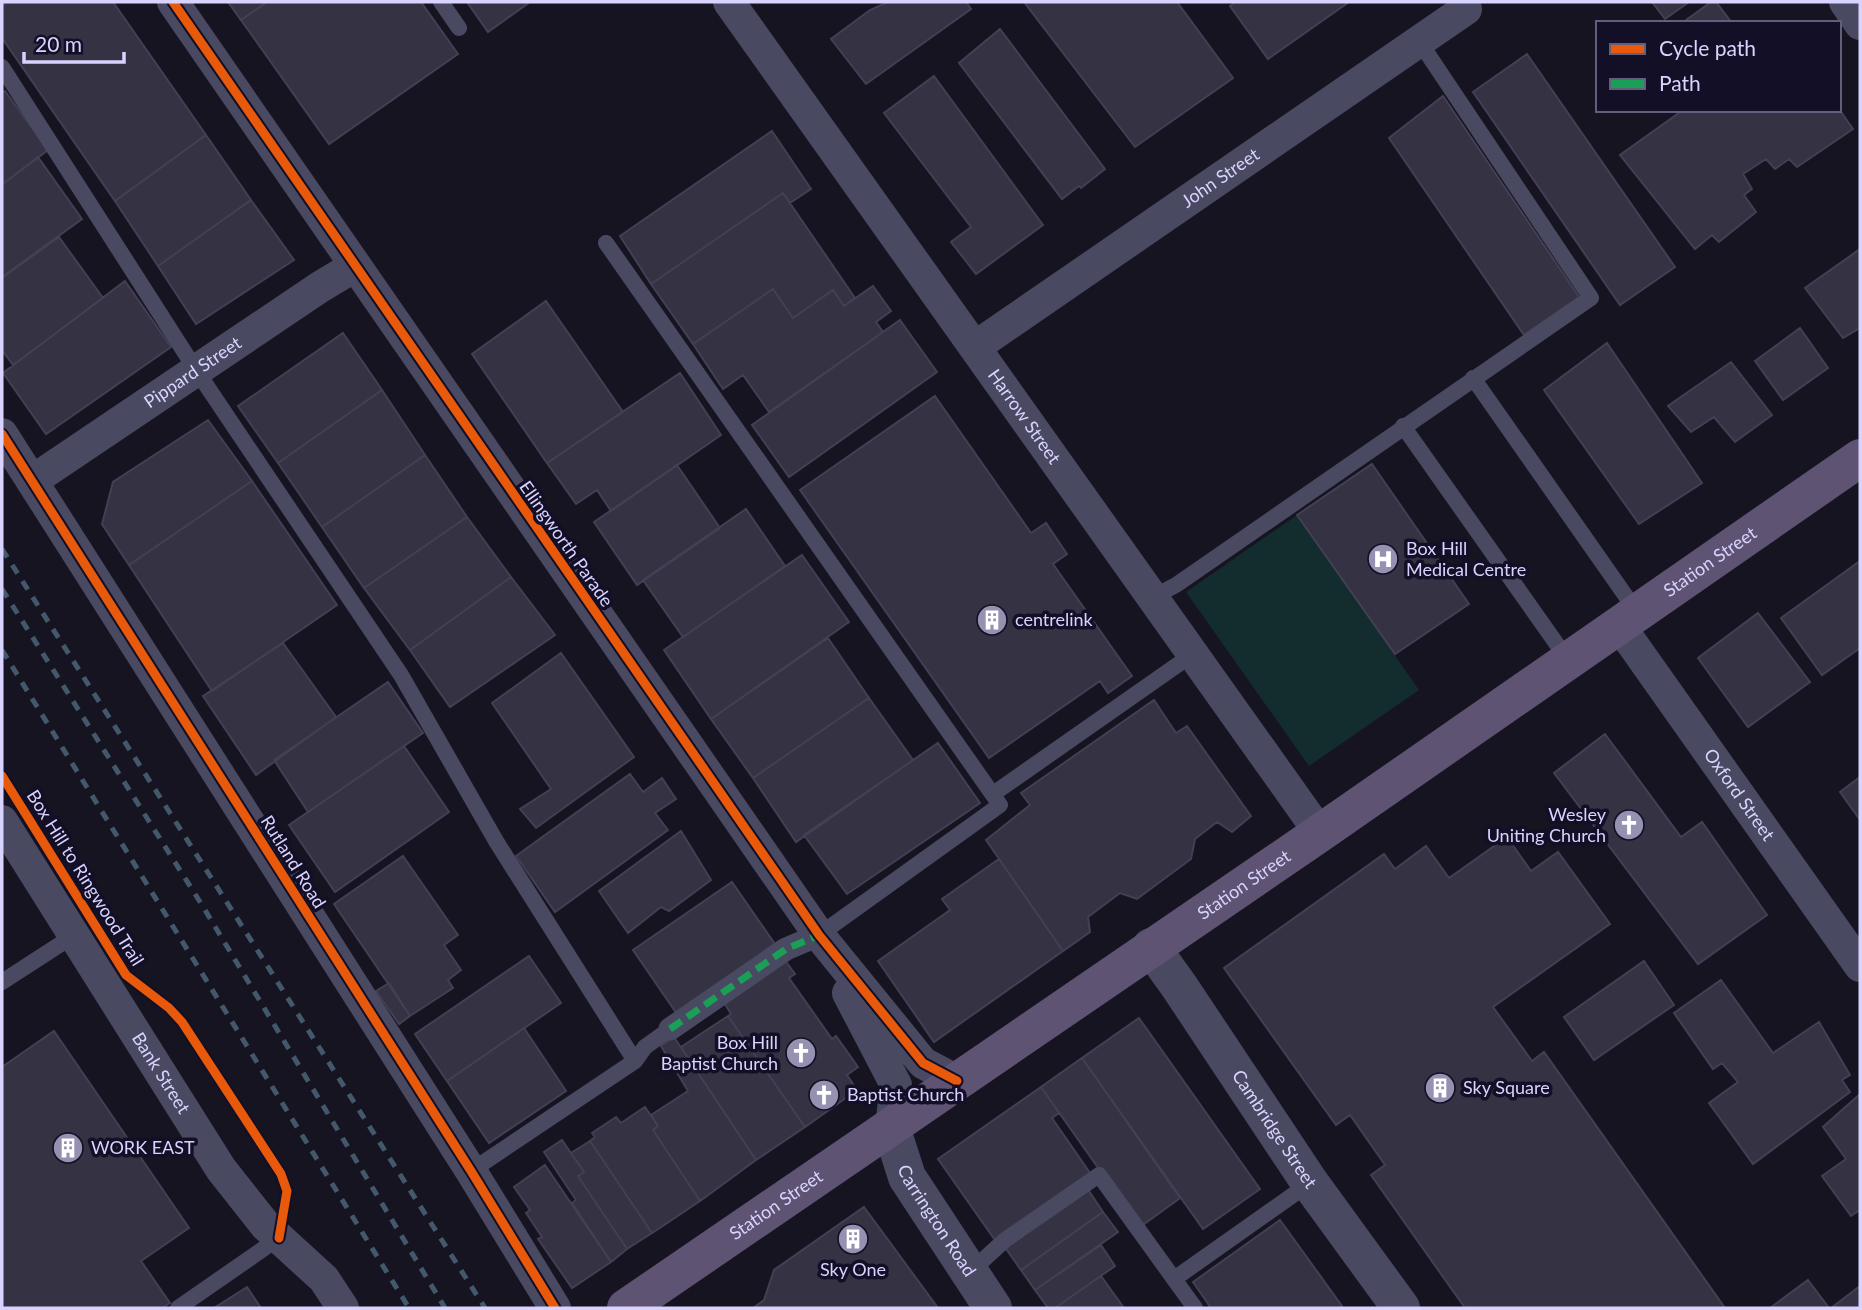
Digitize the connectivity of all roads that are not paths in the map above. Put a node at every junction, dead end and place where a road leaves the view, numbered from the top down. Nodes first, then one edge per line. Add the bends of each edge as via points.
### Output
1 (173, 2) edge
2 (441, 2) edge
3 (729, 2) edge
4 (1845, 2) edge
5 (1466, 9) dead end
6 (1860, 24) edge
7 (459, 29) dead end
8 (1419, 41) junction
9 (2, 67) edge
10 (606, 243) dead end
11 (355, 266) junction
12 (975, 347) junction
13 (196, 370) junction
14 (1473, 378) junction
15 (1404, 426) junction
16 (2, 434) edge
17 (1860, 458) edge
18 (32, 481) junction
19 (1153, 597) junction
20 (1628, 618) junction
21 (1193, 654) junction
22 (1568, 660) junction
23 (993, 794) junction
24 (2, 821) edge
25 (1320, 833) junction
26 (819, 935) junction
27 (73, 936) junction
28 (1150, 947) junction
29 (1860, 966) edge
30 (2, 982) edge
31 (670, 1029) joint
32 (635, 1061) junction
33 (957, 1081) junction
34 (891, 1127) junction
35 (471, 1171) junction
36 (1310, 1183) junction
37 (279, 1238) junction
38 (970, 1272) junction
39 (1174, 1279) junction
40 (178, 1308) edge
41 (343, 1308) edge
42 (555, 1308) edge
43 (626, 1308) edge
44 (993, 1308) edge
45 (1195, 1308) edge
46 (1401, 1308) edge

1 - 11 street, Ellingworth Parade
2 - 7 lane
3 - 12 street, Harrow Street
4 - 6 street
5 - 8 street, John Street
8 - 12 street, John Street
8 - 14 lane via 1591,298
9 - 13 lane
10 - 23 lane
11 - 13 street, Pippard Street
11 - 26 street, Ellingworth Parade
12 - 19 street, Harrow Street
13 - 18 street, Pippard Street
13 - 32 lane via 401,675 496,841
14 - 15 lane
14 - 20 lane
15 - 19 lane
15 - 22 lane
16 - 18 street, Rutland Road
17 - 20 main road, Station Street
18 - 35 street, Rutland Road
19 - 21 street, Harrow Street
20 - 22 main road, Station Street
20 - 29 street, Oxford Street
21 - 23 lane
21 - 25 street, Harrow Street
22 - 25 main road, Station Street
23 - 26 lane via 1000,805
24 - 27 street, Bank Street
25 - 28 main road, Station Street
26 - 31 street via 786,949
26 - 33 street, Ellingworth Parade via 923,1063
26 - 34 street, Ellingworth Parade via 896,1086
27 - 30 lane
27 - 37 street, Bank Street via 221,1169
28 - 33 main road, Station Street
28 - 36 street, Cambridge Street
31 - 32 lane via 645,1047
32 - 35 lane
33 - 34 main road, Station Street
34 - 38 street, Carrington Road via 907,1177
34 - 43 main road, Station Street
35 - 42 street, Rutland Road
36 - 39 lane
36 - 46 street, Cambridge Street
37 - 40 lane
37 - 41 street, Bank Street via 324,1279
38 - 39 lane via 1005,1240 1099,1175
38 - 44 street, Carrington Road
39 - 45 lane

